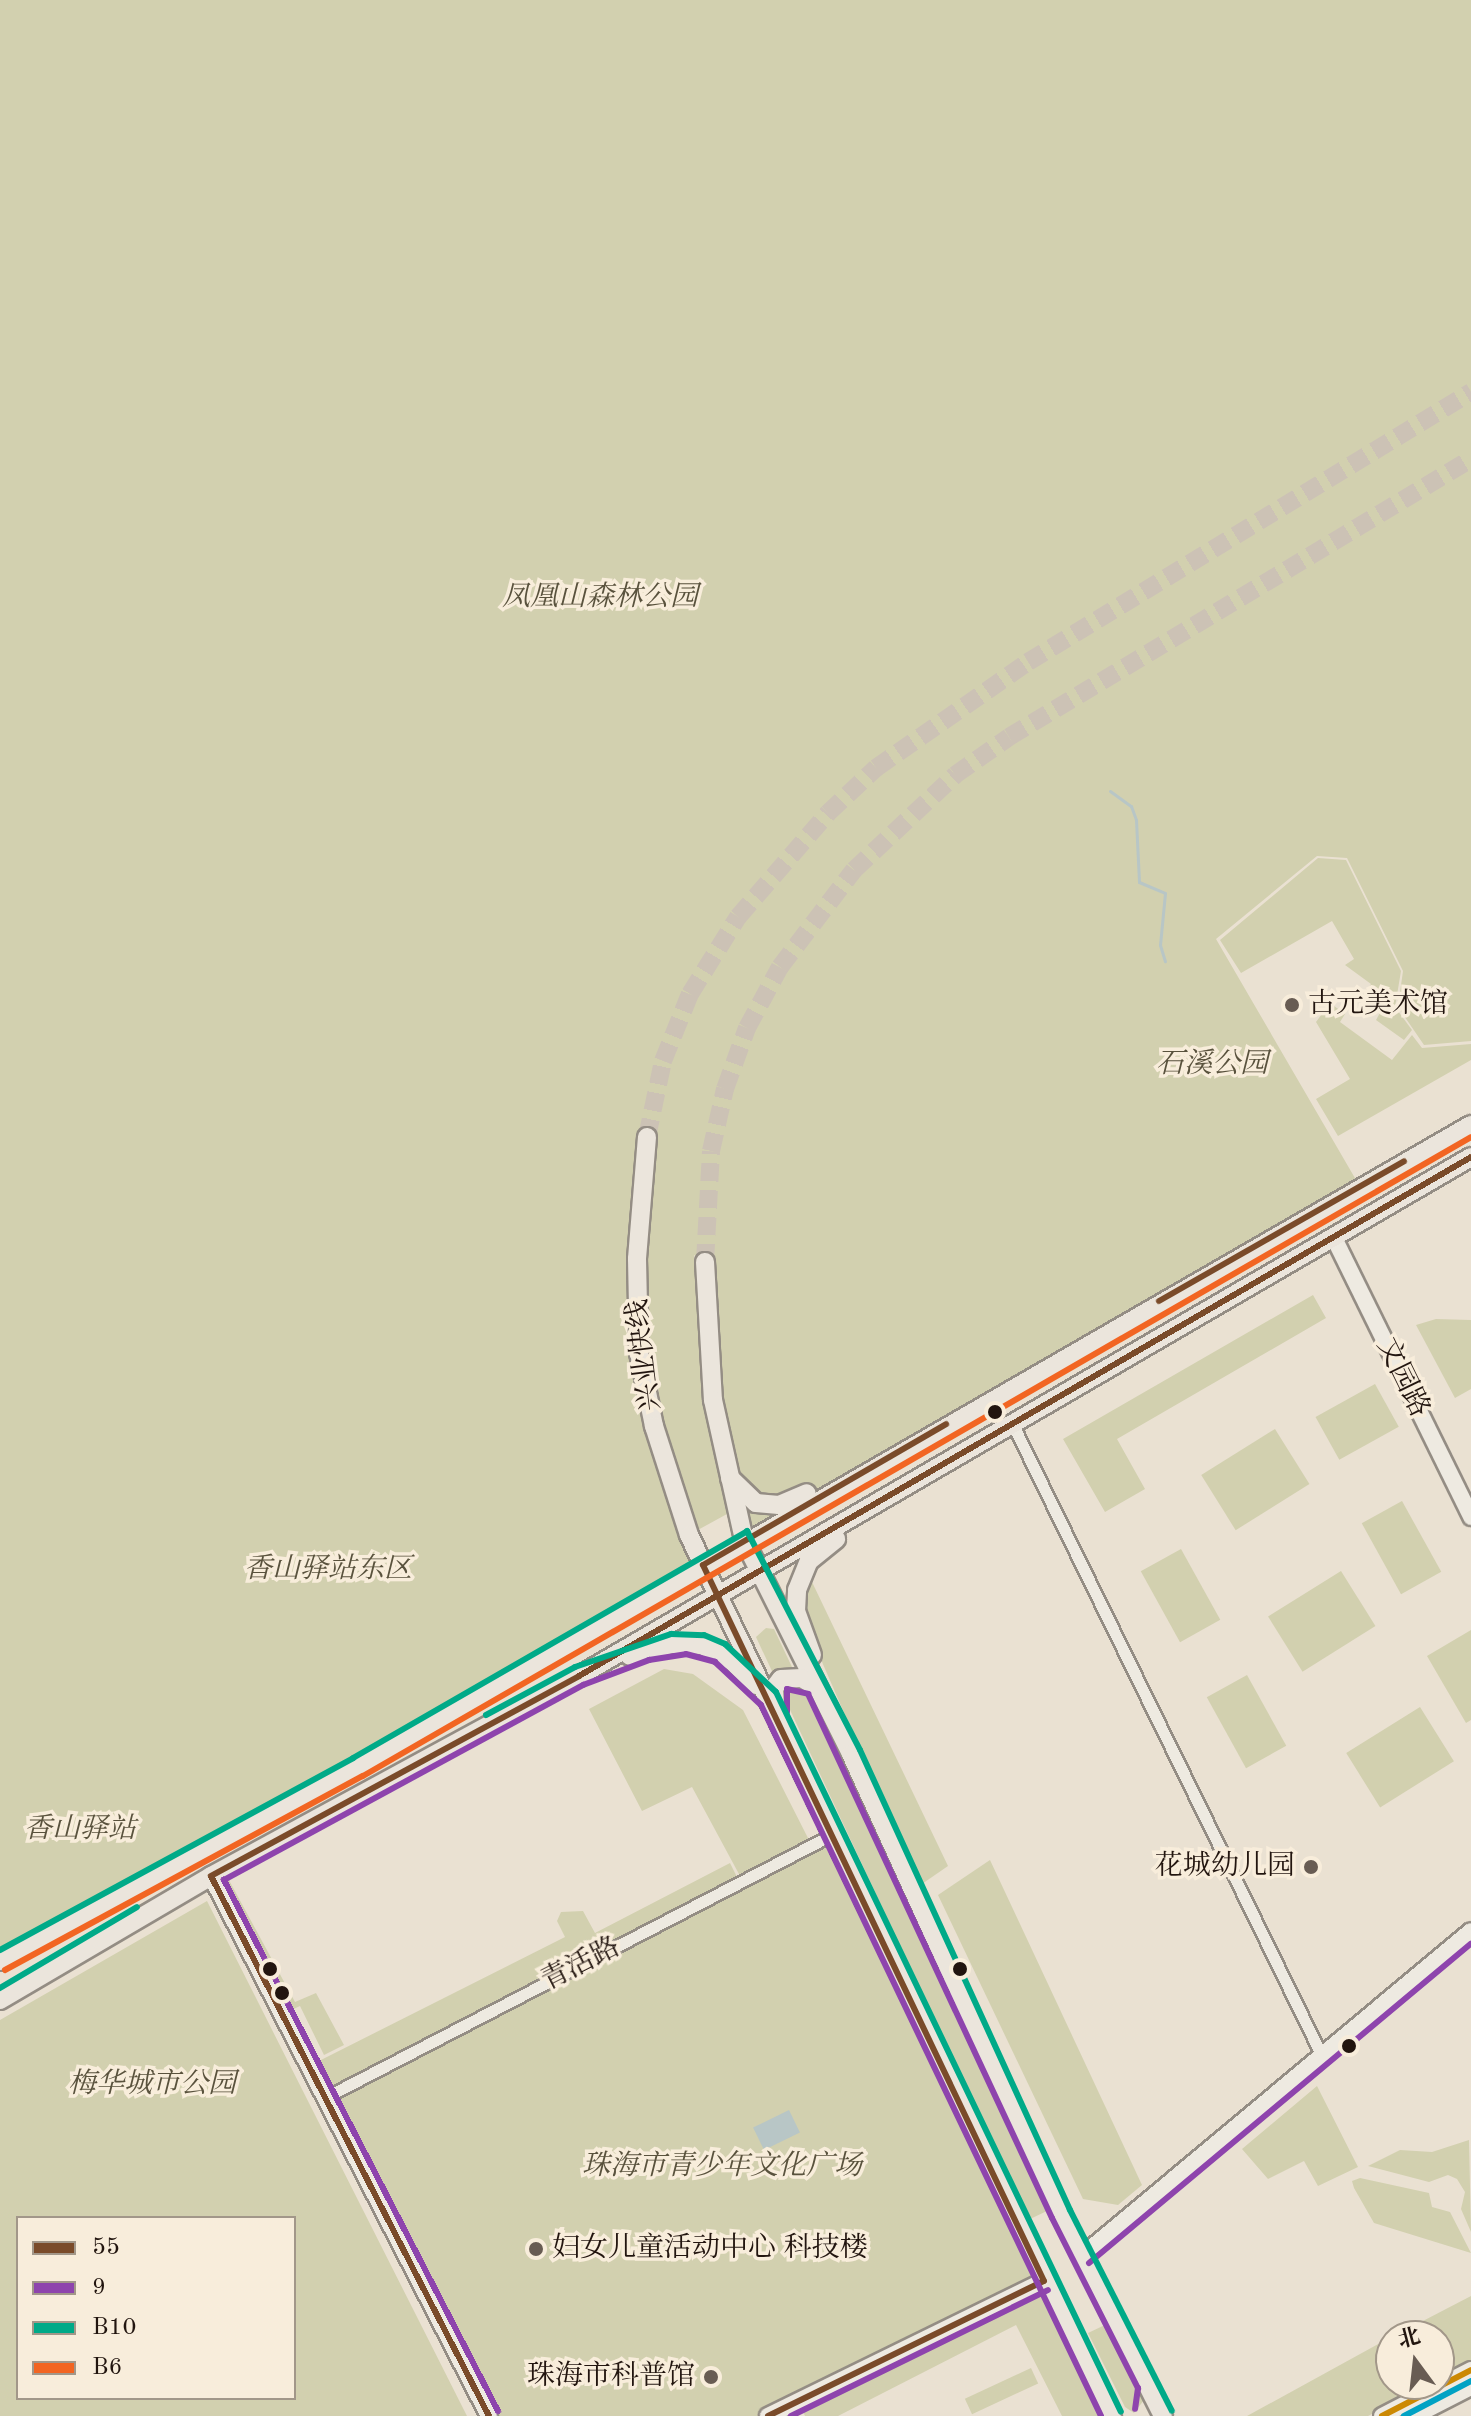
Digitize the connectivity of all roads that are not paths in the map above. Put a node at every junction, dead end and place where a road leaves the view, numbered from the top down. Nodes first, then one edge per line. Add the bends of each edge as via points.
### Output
1 (1471, 1125) edge
2 (647, 1137) tunnel mouth
3 (1471, 1157) edge
4 (1334, 1238) junction
5 (705, 1262) tunnel mouth
6 (1012, 1423) junction
7 (945, 1425) junction
8 (969, 1447) junction
9 (727, 1472) junction
10 (1471, 1517) edge
11 (744, 1540) junction
12 (703, 1565) junction
13 (758, 1572) junction
14 (718, 1596) junction
15 (579, 1676) junction
16 (816, 1687) junction
17 (773, 1706) junction
18 (851, 1754) junction
19 (835, 1833) junction
20 (211, 1876) junction
21 (1471, 1931) edge
22 (0, 1961) edge
23 (0, 2000) edge
24 (1322, 2056) junction
25 (326, 2097) junction
26 (1083, 2255) junction
27 (1044, 2281) junction
28 (1471, 2370) edge
29 (1148, 2385) junction
30 (1471, 2387) edge
31 (1113, 2415) edge
32 (489, 2416) edge
33 (768, 2416) edge
34 (1142, 2416) edge
35 (1163, 2416) edge
36 (1173, 2416) edge
37 (1382, 2416) edge
38 (1414, 2416) edge

1 - 7 main road
2 - 12 main road, 兴业快线 via 637,1259 639,1353 666,1468
3 - 4 main road
4 - 6 main road
4 - 10 street, 文园路
5 - 9 main road via 710,1376
6 - 8 main road
6 - 24 street
7 - 9 main road via 889,1446 779,1505 748,1499
7 - 11 main road
8 - 13 main road
8 - 18 main road via 929,1483 819,1551 799,1581 799,1624
9 - 11 main road
11 - 12 main road
11 - 13 main road
12 - 14 main road, 兴业快线
12 - 22 main road via 358,1767
13 - 14 main road
13 - 16 main road
14 - 15 main road
14 - 17 main road, 兴业快线
15 - 17 main road via 658,1647 702,1645 732,1661
15 - 20 main road
16 - 17 main road via 802,1678 781,1679
16 - 18 main road
17 - 19 main road, 兴业快线
18 - 26 main road
19 - 25 street, 青活路
19 - 27 main road, 兴业快线
20 - 23 main road
20 - 25 street
21 - 24 street
24 - 26 street
25 - 32 street
26 - 29 main road
27 - 31 main road, 兴业快线
27 - 33 street
28 - 37 street
29 - 34 main road via 1150,2408
29 - 35 main road
29 - 36 main road
30 - 38 street

